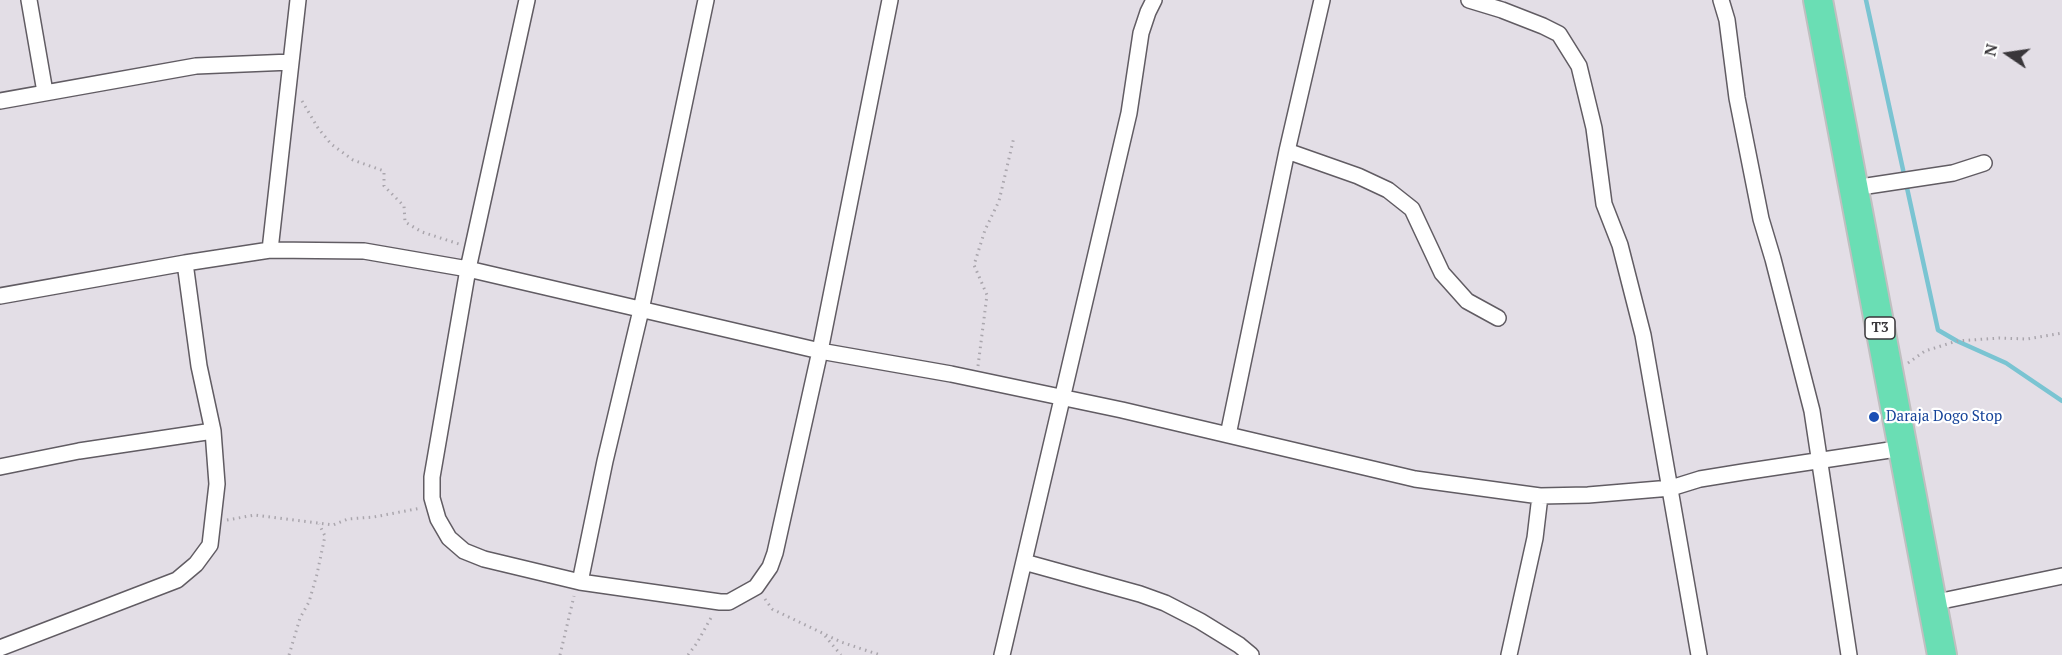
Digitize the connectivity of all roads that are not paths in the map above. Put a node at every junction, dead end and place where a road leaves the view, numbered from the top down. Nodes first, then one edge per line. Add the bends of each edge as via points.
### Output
1 (29, 0) edge
2 (298, 0) edge
3 (527, 0) edge
4 (706, 0) edge
5 (890, 0) edge
6 (1154, 0) edge
7 (1322, 0) edge
8 (1469, 0) edge
9 (1721, 0) edge
10 (1818, 0) edge
11 (291, 62) junction
12 (45, 92) junction
13 (0, 101) edge
14 (1287, 152) junction
15 (1984, 163) dead end
16 (1866, 186) junction
17 (270, 250) junction
18 (185, 263) junction
19 (468, 269) junction
20 (0, 296) edge
21 (641, 310) junction
22 (1498, 318) dead end
23 (819, 351) junction
24 (1061, 397) junction
25 (213, 431) junction
26 (1228, 435) junction
27 (1903, 448) junction
28 (1818, 460) junction
29 (0, 466) edge
30 (1671, 488) junction
31 (1540, 496) junction
32 (1024, 562) junction
33 (2062, 576) edge
34 (579, 581) junction
35 (1932, 603) junction
36 (0, 648) edge
37 (1002, 655) edge
38 (1251, 655) edge
39 (1509, 655) edge
40 (1699, 655) edge
41 (1849, 655) edge
42 (1942, 655) edge

1 - 12 street
2 - 11 street
3 - 19 street
4 - 21 street
5 - 23 street
6 - 24 street via 1141,33 1129,112
7 - 14 street
8 - 30 street via 1559,34 1579,66 1594,128 1604,204 1620,245 1643,335
9 - 28 street via 1761,219 1812,411
10 - 16 highway, T3
11 - 12 street via 196,66
11 - 17 street
12 - 13 street
14 - 22 street via 1388,190 1412,209 1442,273 1467,300
14 - 26 street
15 - 16 street via 1953,173
16 - 27 highway, T3 via 1889,377
17 - 18 street
17 - 19 street via 364,250
18 - 20 street
18 - 25 street via 199,366
19 - 21 street
19 - 34 street via 432,477 438,519 449,538 464,552
21 - 23 street
21 - 34 street
23 - 24 street
23 - 34 street via 775,553 756,587 729,602 720,602
24 - 26 street
24 - 32 street
25 - 29 street
25 - 36 street via 217,484 213,523 210,545 196,564 177,580
26 - 31 street via 1414,478
27 - 28 street
27 - 35 highway, T3
28 - 30 street via 1700,479
28 - 41 street
30 - 31 street
30 - 40 street
31 - 39 street
32 - 37 street
32 - 38 street via 1165,603
33 - 35 street
35 - 42 highway, T3

